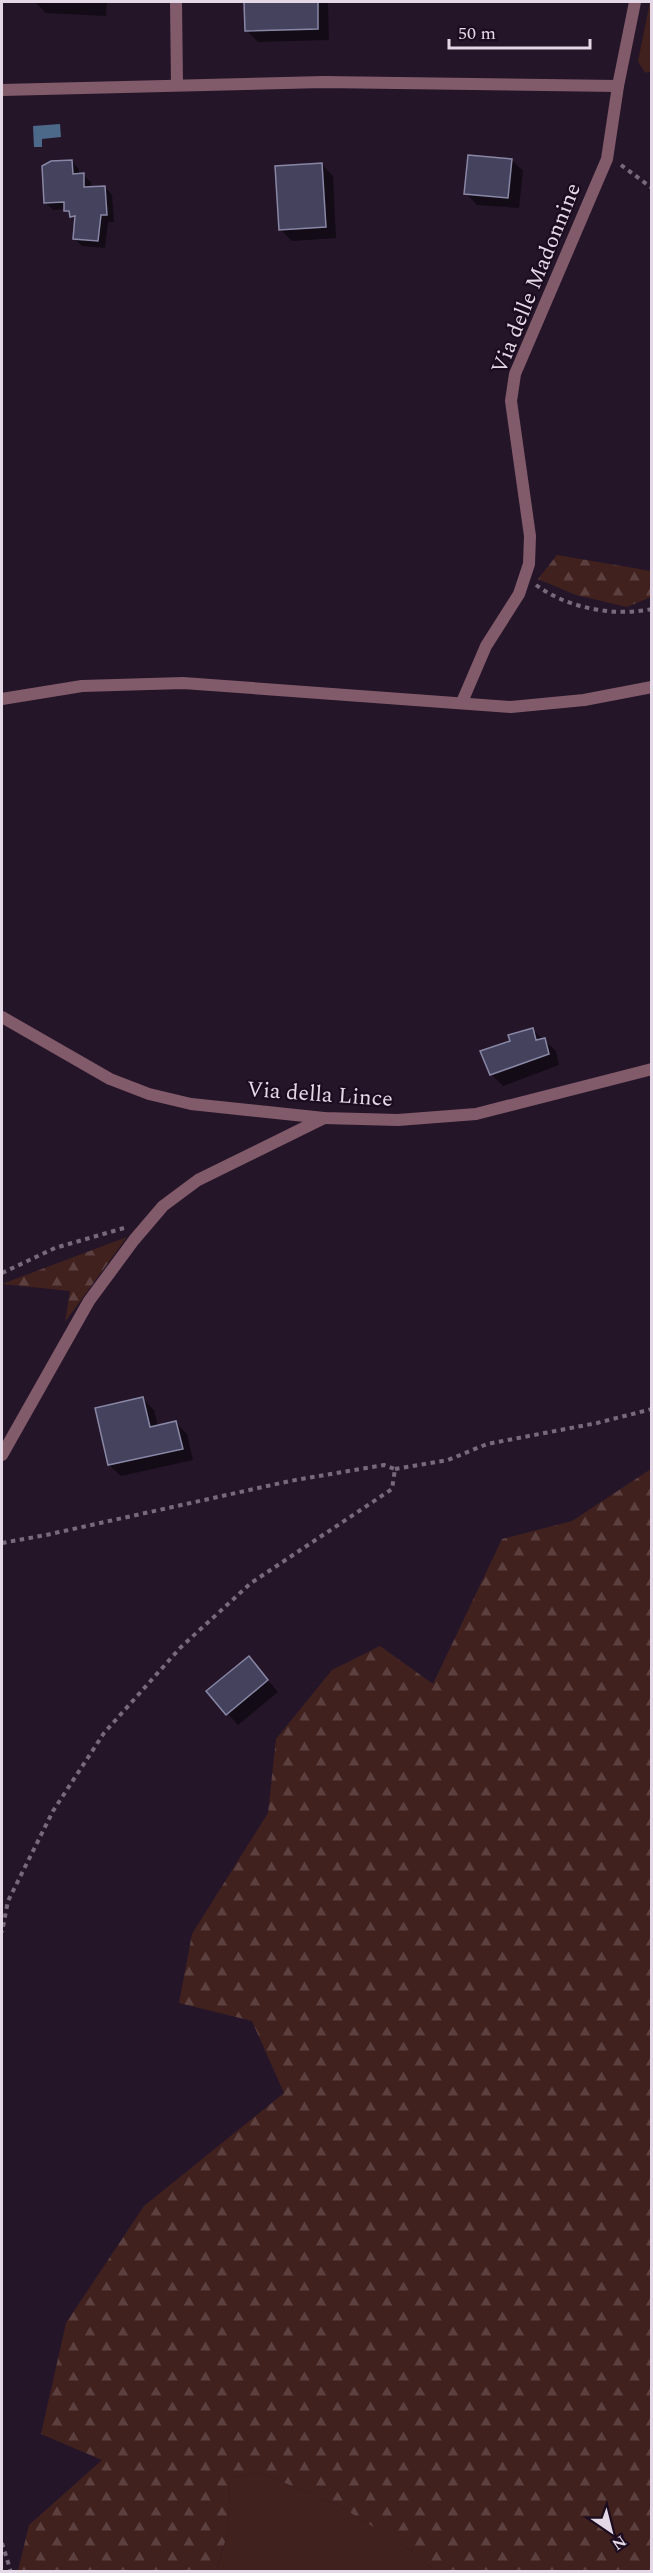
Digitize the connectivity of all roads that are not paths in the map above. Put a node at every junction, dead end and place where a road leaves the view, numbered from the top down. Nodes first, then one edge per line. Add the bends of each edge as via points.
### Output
1 (176, 2) edge
2 (635, 2) edge
3 (177, 85) junction
4 (618, 86) junction
5 (2, 90) edge
6 (651, 687) edge
7 (2, 699) edge
8 (462, 702) junction
9 (2, 1017) edge
10 (651, 1069) edge
11 (324, 1119) junction
12 (2, 1455) edge

1 - 3 street
2 - 4 street, Via delle Madonnine
3 - 4 street via 323,82
3 - 5 street
4 - 8 street, Via delle Madonnine via 607,159 515,374 511,401 530,536 529,564 519,594 486,646
6 - 8 street via 584,700 511,707
7 - 8 street via 82,686 183,683
9 - 11 street, Via della Lince via 110,1079 149,1094 191,1104
10 - 11 street, Via della Lince via 476,1114 398,1120
11 - 12 street via 198,1180 163,1206 88,1301

